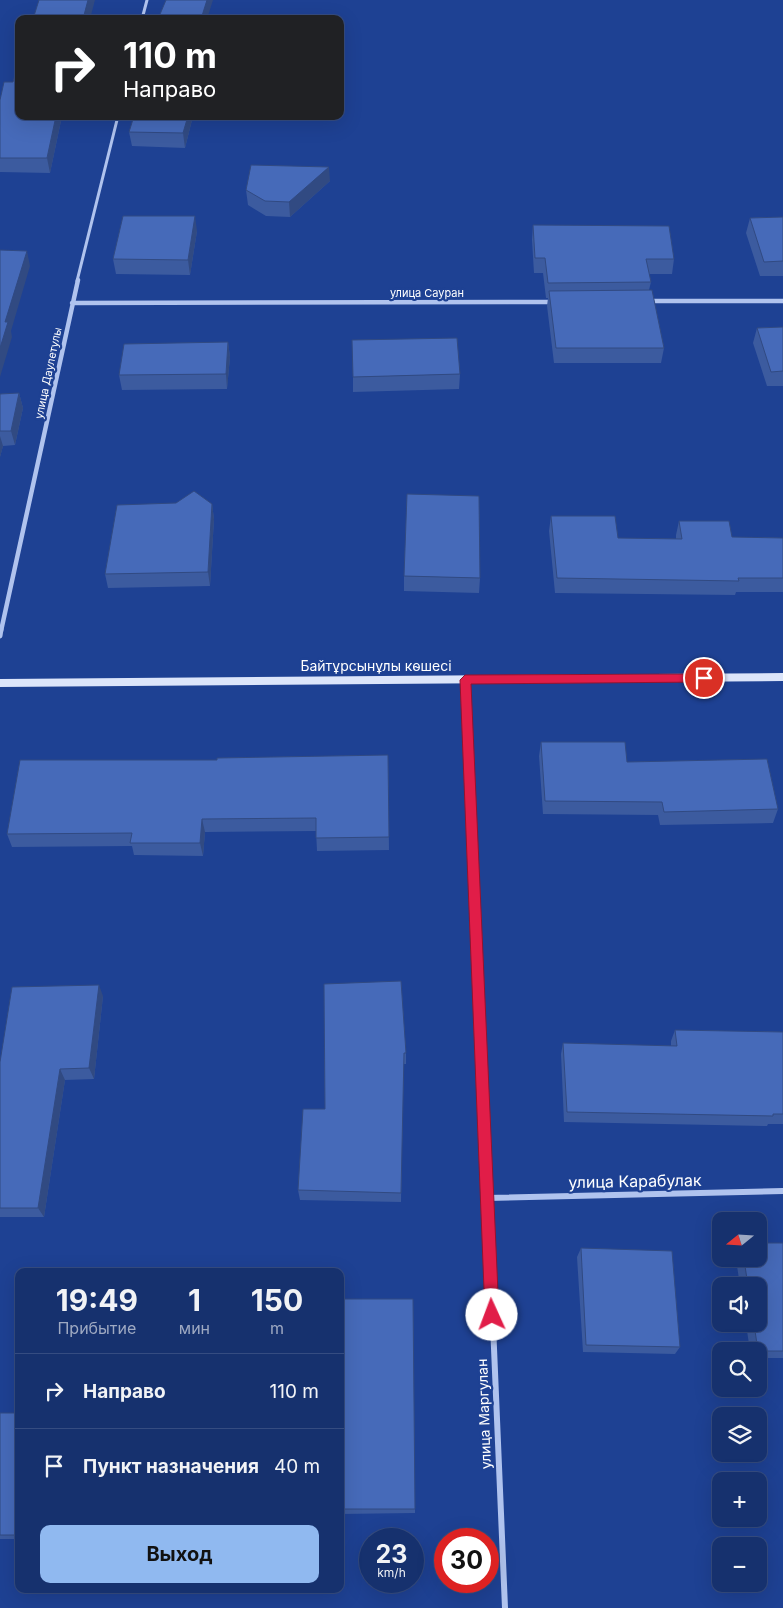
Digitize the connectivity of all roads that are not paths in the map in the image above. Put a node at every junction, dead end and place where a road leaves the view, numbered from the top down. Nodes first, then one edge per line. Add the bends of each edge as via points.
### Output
1 (147, 0) edge
2 (143, 15) edge
3 (117, 120) edge
4 (645, 301) edge
5 (783, 301) edge
6 (556, 302) edge
7 (72, 303) junction
8 (0, 636) edge
9 (783, 677) edge
10 (465, 680) junction
11 (0, 683) edge
12 (783, 1191) edge
13 (487, 1198) junction
14 (505, 1608) edge

1 - 2 street
3 - 7 street, улица Даулетулы
4 - 5 street
6 - 7 street, улица Сауран
7 - 8 street, улица Даулетулы
9 - 10 main road, Байтұрсынұлы көшесі
10 - 11 main road, Байтұрсынұлы көшесі
10 - 13 street, улица Маргулан
12 - 13 street, улица Карабулак
13 - 14 street, улица Маргулан

